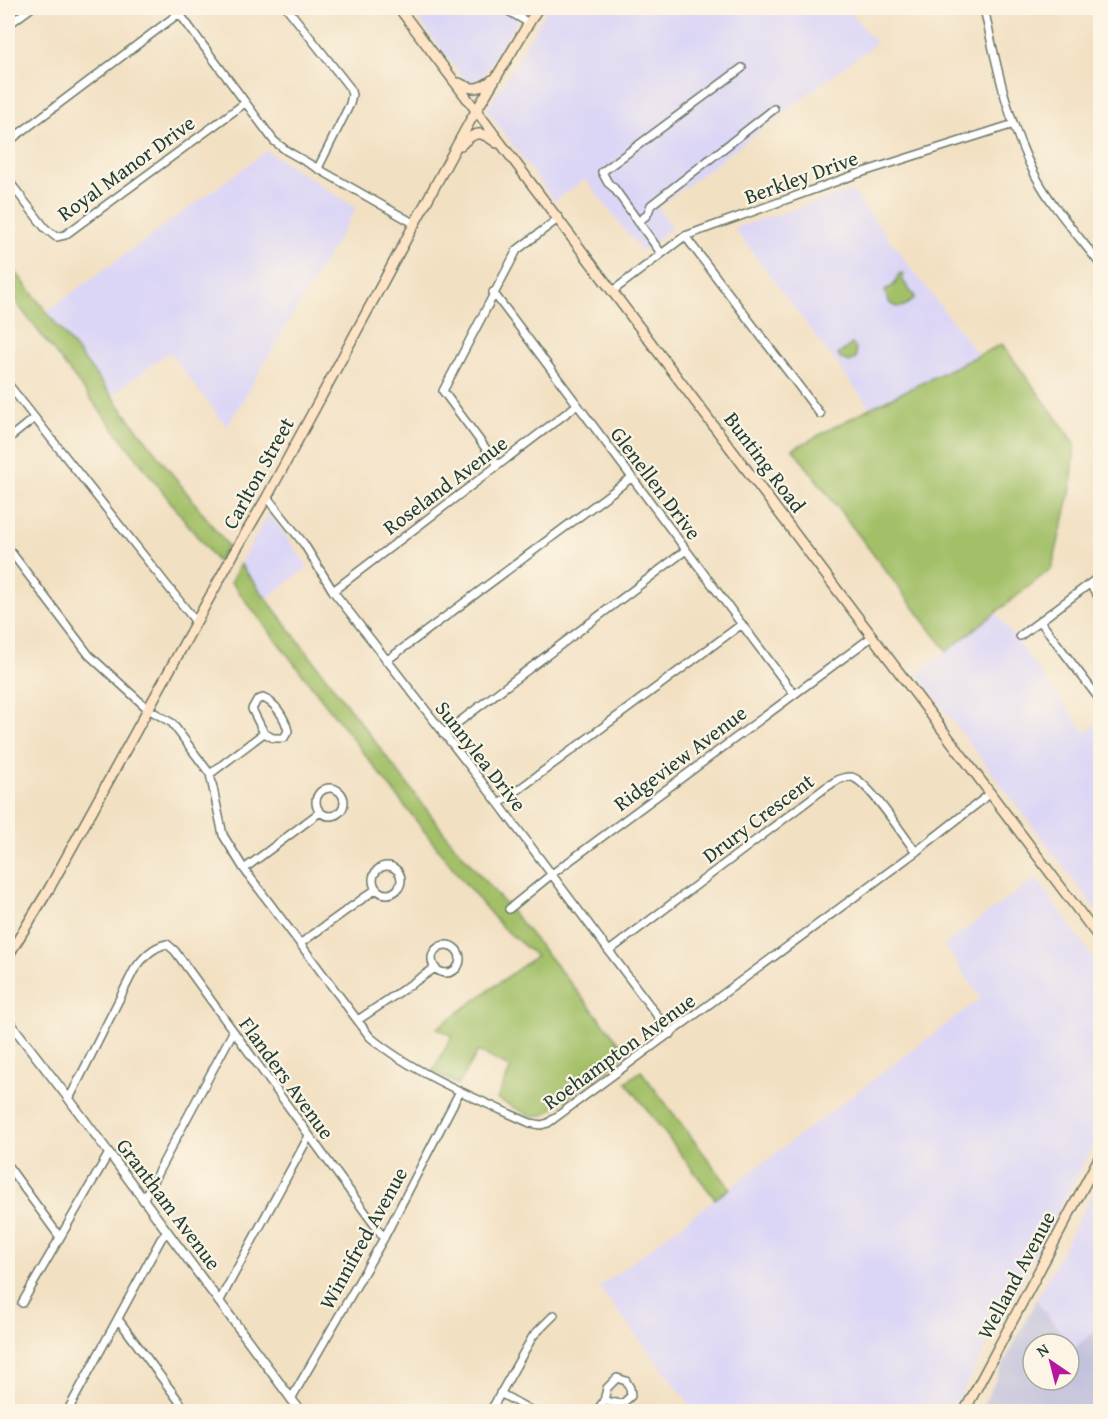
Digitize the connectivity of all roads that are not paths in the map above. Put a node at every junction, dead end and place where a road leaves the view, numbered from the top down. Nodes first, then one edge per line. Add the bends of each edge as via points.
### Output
1 (31, 8) edge
2 (186, 8) edge
3 (287, 8) edge
4 (399, 8) edge
5 (507, 8) edge
6 (538, 8) edge
7 (984, 8) edge
8 (179, 13) junction
9 (529, 23) junction
10 (8, 25) edge
11 (742, 68) dead end
12 (497, 76) junction
13 (454, 81) junction
14 (244, 103) junction
15 (477, 110) junction
16 (774, 110) dead end
17 (1014, 124) junction
18 (8, 142) edge
19 (505, 148) junction
20 (455, 151) junction
21 (318, 168) junction
22 (8, 180) edge
23 (559, 218) junction
24 (638, 222) junction
25 (414, 224) junction
26 (685, 236) junction
27 (661, 253) junction
28 (1101, 264) edge
29 (614, 290) junction
30 (493, 292) junction
31 (8, 384) edge
32 (577, 405) junction
33 (820, 414) dead end
34 (33, 419) junction
35 (8, 439) edge
36 (498, 465) junction
37 (631, 478) junction
38 (267, 497) junction
39 (8, 548) edge
40 (686, 550) junction
41 (1101, 576) edge
42 (1090, 584) junction
43 (333, 591) junction
44 (1101, 598) edge
45 (1040, 621) junction
46 (196, 622) junction
47 (742, 624) junction
48 (873, 636) junction
49 (1020, 636) dead end
50 (386, 661) junction
51 (794, 694) junction
52 (1101, 700) edge
53 (148, 709) junction
54 (8, 710) edge
55 (8, 718) edge
56 (264, 733) junction
57 (443, 734) junction
58 (210, 774) junction
59 (991, 793) junction
60 (499, 804) junction
61 (320, 812) junction
62 (916, 852) junction
63 (244, 869) junction
64 (552, 874) junction
65 (376, 889) junction
66 (508, 909) dead end
67 (1101, 939) edge
68 (301, 943) junction
69 (609, 951) junction
70 (8, 956) edge
71 (435, 968) junction
72 (8, 1020) edge
73 (358, 1020) junction
74 (233, 1032) junction
75 (671, 1034) junction
76 (460, 1091) junction
77 (69, 1099) junction
78 (309, 1136) junction
79 (109, 1153) junction
80 (1101, 1156) edge
81 (8, 1166) edge
82 (143, 1200) junction
83 (167, 1232) junction
84 (59, 1236) junction
85 (384, 1238) junction
86 (219, 1302) junction
87 (22, 1303) dead end
88 (554, 1315) dead end
89 (118, 1319) junction
90 (500, 1393) junction
91 (291, 1399) junction
92 (604, 1401) dead end
93 (68, 1411) edge
94 (187, 1412) edge
95 (301, 1412) edge
96 (490, 1412) edge
97 (534, 1412) edge
98 (596, 1412) edge
99 (964, 1412) edge

1 - 10 street
2 - 8 street
3 - 21 street via 352,95
4 - 13 main road, Bunting Road
5 - 9 street
6 - 9 main road, Carlton Street
7 - 17 street
8 - 14 street
8 - 18 street
9 - 12 main road, Carlton Street
11 - 24 street via 602,172
12 - 13 main road via 481,88 469,89
12 - 15 main road, Carlton Street
13 - 15 main road, Bunting Road
14 - 21 street via 274,141
14 - 22 street, Royal Manor Drive via 65,235 56,237 45,228
15 - 19 main road, Bunting Road
15 - 20 main road, Carlton Street
16 - 24 street via 651,205
17 - 26 street, Berkley Drive via 857,174
17 - 28 street via 1035,174
19 - 20 main road via 477,133
19 - 23 main road, Bunting Road
20 - 25 main road, Carlton Street
21 - 25 street
23 - 29 main road, Bunting Road
23 - 30 street via 517,250
24 - 27 street
25 - 38 main road, Carlton Street
26 - 27 street, Berkley Drive
26 - 33 street
27 - 29 street, Berkley Drive
29 - 48 main road, Bunting Road
30 - 32 street, Glenellen Drive
30 - 36 street via 442,390
31 - 34 street
32 - 36 street, Roseland Avenue
32 - 37 street, Glenellen Drive
34 - 35 street
34 - 46 street
36 - 43 street, Roseland Avenue
37 - 40 street, Glenellen Drive
37 - 50 street
38 - 43 street, Sunnylea Drive via 304,543
38 - 46 main road, Carlton Street
39 - 53 street, Roehampton Avenue via 89,655
40 - 47 street, Glenellen Drive
40 - 57 street
41 - 42 street
42 - 44 street
42 - 45 street
43 - 50 street, Sunnylea Drive
45 - 49 street
45 - 52 street
46 - 53 main road, Carlton Street
47 - 51 street, Glenellen Drive
47 - 60 street
48 - 51 street, Ridgeview Avenue
48 - 59 main road, Bunting Road
50 - 57 street, Sunnylea Drive
51 - 64 street, Ridgeview Avenue
53 - 58 street, Roehampton Avenue via 172,723
53 - 70 main road, Carlton Street via 49,890
54 - 55 street
56 - 56 street via 284,738 288,731 286,721 263,698 252,709
56 - 58 street
57 - 60 street, Sunnylea Drive
58 - 63 street, Roehampton Avenue via 223,835
59 - 62 street, Roehampton Avenue
59 - 67 main road, Bunting Road
60 - 64 street, Sunnylea Drive
61 - 61 street via 328,816 340,812 343,800 339,792 330,788 321,791 316,799
61 - 63 street
62 - 69 street, Drury Crescent via 866,786 854,778 841,778
62 - 75 street, Roehampton Avenue
63 - 68 street, Roehampton Avenue
64 - 66 street, Ridgeview Avenue
64 - 69 street, Sunnylea Drive
65 - 65 street via 374,878 378,870 386,866 398,872 401,879 396,891 384,894
65 - 68 street
68 - 73 street, Roehampton Avenue
69 - 75 street, Sunnylea Drive
71 - 71 street via 432,956 436,948 444,945 456,950 459,962 455,970 442,973
71 - 73 street
72 - 77 street, Grantham Avenue
73 - 76 street, Roehampton Avenue via 386,1050
74 - 77 street, Flanders Avenue via 175,951 167,944 159,945 134,970
74 - 78 street, Flanders Avenue
74 - 82 street
75 - 76 street, Roehampton Avenue via 541,1125
76 - 85 street, Winnifred Avenue
77 - 79 street, Grantham Avenue
78 - 85 street, Flanders Avenue
78 - 86 street
79 - 82 street, Grantham Avenue
79 - 84 street
80 - 99 main road, Welland Avenue
81 - 84 street
82 - 83 street, Grantham Avenue
83 - 86 street, Grantham Avenue
83 - 89 street
84 - 87 street
85 - 91 street, Winnifred Avenue
86 - 91 street, Grantham Avenue
88 - 90 street via 533,1336
89 - 93 street
89 - 94 street
90 - 96 street
90 - 97 street
91 - 95 street, Grantham Avenue
92 - 98 street

